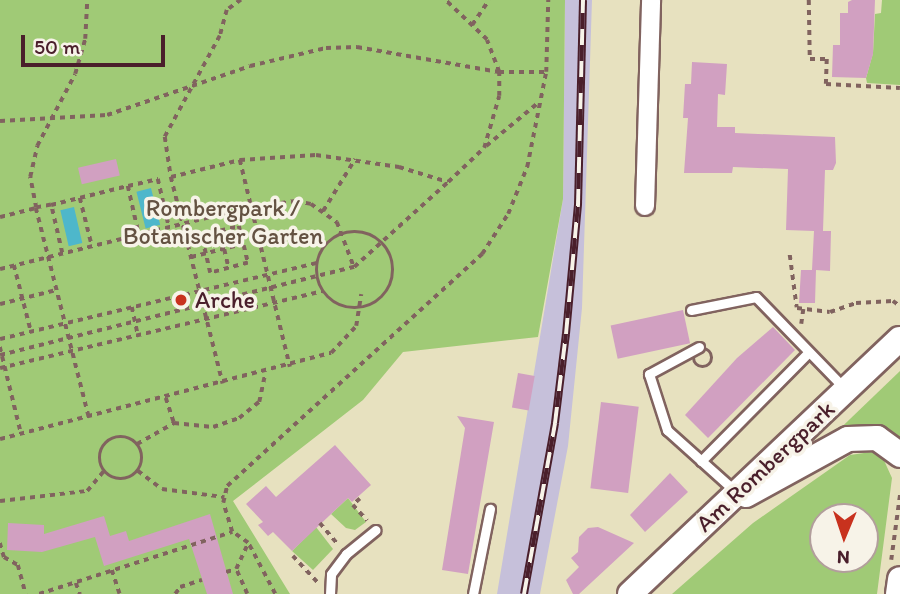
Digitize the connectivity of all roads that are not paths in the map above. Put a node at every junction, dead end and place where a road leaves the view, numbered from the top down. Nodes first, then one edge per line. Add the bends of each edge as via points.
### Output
1 (651, 0) edge
2 (645, 206) dead end
3 (691, 310) dead end
4 (900, 340) edge
5 (699, 349) dead end
6 (810, 352) junction
7 (846, 390) junction
8 (900, 455) edge
9 (701, 461) junction
10 (729, 500) junction
11 (490, 509) dead end
12 (376, 530) road end
13 (895, 574) edge
14 (329, 591) edge
15 (473, 594) edge
16 (630, 594) edge
17 (898, 594) edge

1 - 2 street
3 - 6 lane via 756,298
4 - 7 main road, Am Rombergpark
5 - 9 lane via 649,374 667,430
6 - 7 lane
6 - 9 lane
7 - 10 main road, Am Rombergpark
8 - 10 main road via 877,438 848,439
9 - 10 lane
10 - 16 main road, Am Rombergpark
11 - 15 lane
12 - 14 lane via 331,573
13 - 17 main road

